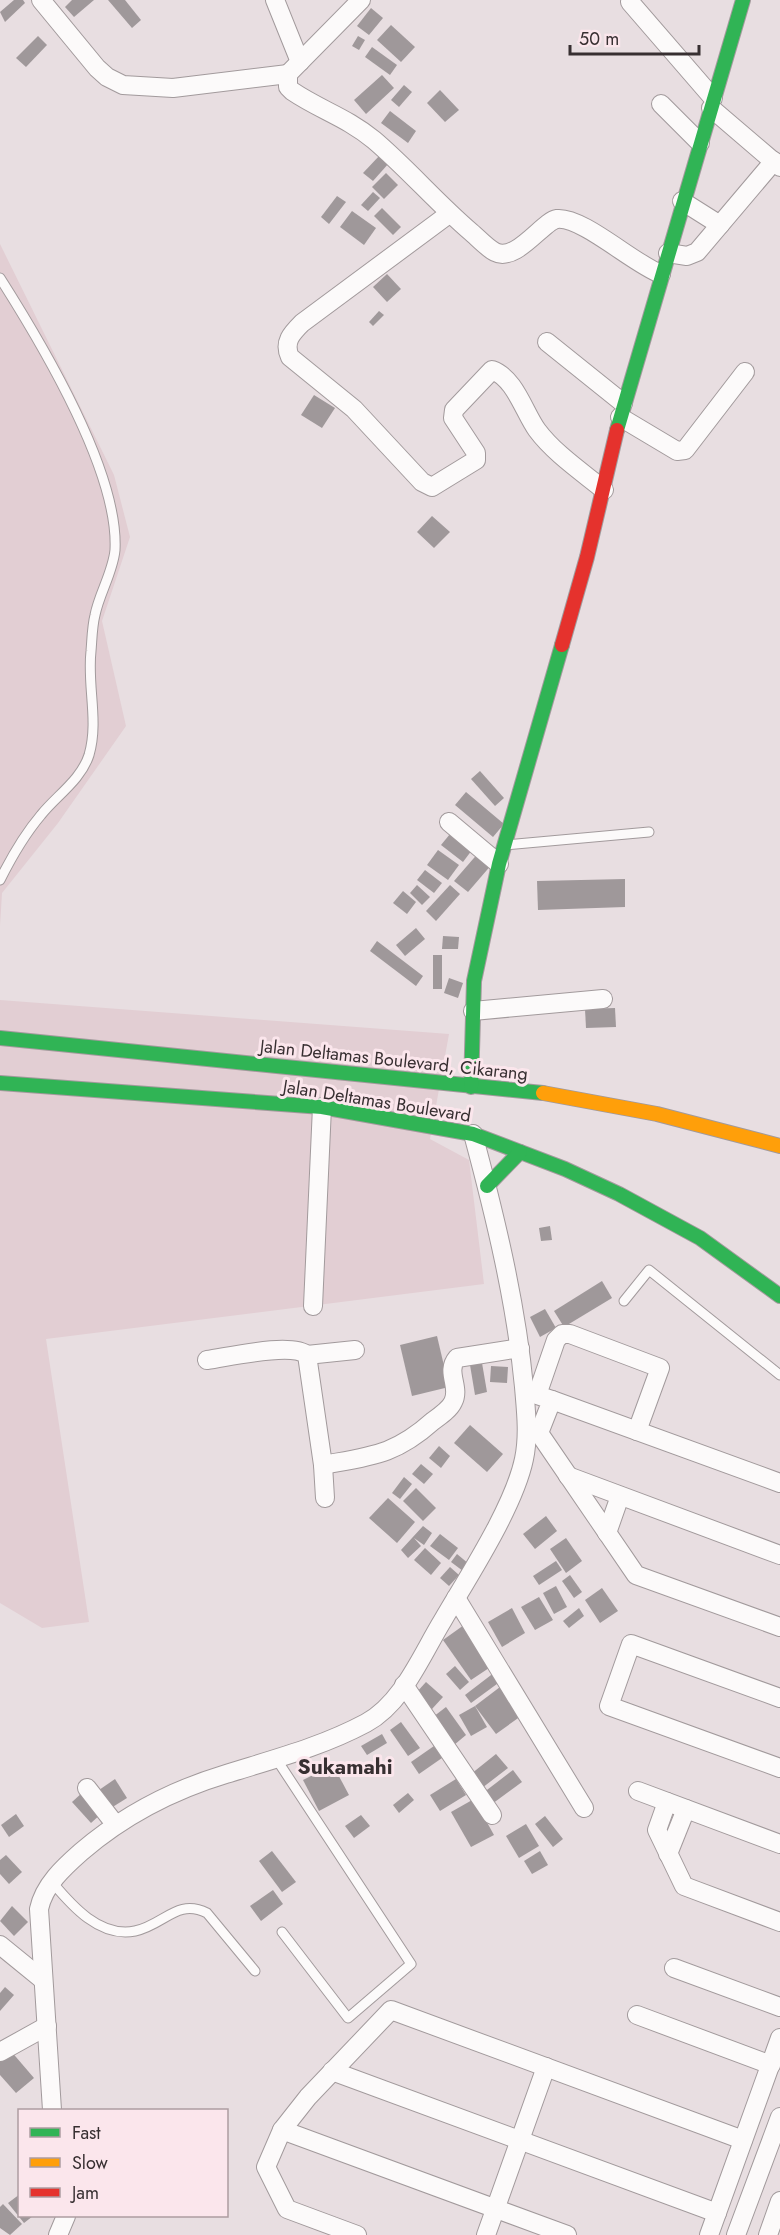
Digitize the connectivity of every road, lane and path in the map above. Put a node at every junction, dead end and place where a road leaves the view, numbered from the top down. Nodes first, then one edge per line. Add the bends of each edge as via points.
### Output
1 (41, 0) edge
2 (275, 0) edge
3 (361, 0) edge
4 (743, 0) edge
5 (630, 2) dead end
6 (294, 68) junction
7 (712, 103) junction
8 (661, 104) dead end
9 (700, 143) junction
10 (777, 164) edge
11 (682, 201) junction
12 (449, 214) junction
13 (720, 225) junction
14 (668, 253) junction
15 (661, 274) junction
16 (0, 278) edge
17 (547, 342) dead end
18 (745, 372) dead end
19 (621, 410) junction
20 (604, 490) junction
21 (449, 822) dead end
22 (649, 832) dead end
23 (504, 846) junction
24 (499, 864) junction
25 (0, 880) edge
26 (603, 999) dead end
27 (473, 1011) junction
28 (0, 1038) edge
29 (0, 1083) edge
30 (471, 1087) junction
31 (322, 1107) junction
32 (474, 1134) junction
33 (780, 1146) edge
34 (520, 1152) junction
35 (487, 1186) junction
36 (780, 1296) edge
37 (624, 1301) dead end
38 (314, 1306) dead end
39 (520, 1348) junction
40 (355, 1350) dead end
41 (308, 1355) junction
42 (207, 1360) dead end
43 (780, 1375) edge
44 (552, 1400) junction
45 (636, 1431) junction
46 (323, 1465) junction
47 (568, 1476) junction
48 (780, 1483) edge
49 (620, 1496) junction
50 (325, 1498) dead end
51 (607, 1533) junction
52 (780, 1555) edge
53 (456, 1598) junction
54 (780, 1627) edge
55 (404, 1685) junction
56 (780, 1698) edge
57 (277, 1760) junction
58 (780, 1768) edge
59 (87, 1788) dead end
60 (638, 1791) dead end
61 (667, 1802) junction
62 (584, 1808) dead end
63 (686, 1809) junction
64 (492, 1815) dead end
65 (115, 1824) junction
66 (780, 1844) edge
67 (668, 1854) junction
68 (52, 1882) junction
69 (780, 1922) edge
70 (282, 1932) dead end
71 (0, 1945) edge
72 (675, 1968) dead end
73 (255, 1971) dead end
74 (42, 1980) junction
75 (780, 2007) edge
76 (637, 2015) dead end
77 (47, 2026) junction
78 (780, 2039) edge
79 (0, 2052) edge
80 (771, 2065) junction
81 (546, 2067) junction
82 (332, 2071) junction
83 (52, 2109) edge
84 (780, 2117) edge
85 (282, 2130) junction
86 (520, 2140) junction
87 (743, 2140) junction
88 (780, 2201) edge
89 (495, 2209) junction
90 (717, 2212) junction
91 (357, 2235) edge
92 (486, 2235) edge
93 (567, 2235) edge
94 (709, 2235) edge
95 (736, 2235) edge
96 (768, 2235) edge

1 - 6 street via 97,68 123,85 173,88
2 - 6 street
3 - 6 street
4 - 7 street
5 - 7 street
6 - 12 street via 288,87 292,91 348,120 392,156
7 - 9 street
7 - 10 street
8 - 9 street
9 - 11 street
10 - 13 street
11 - 13 street
11 - 14 street
12 - 15 street via 502,254 520,247 560,219 598,234
12 - 20 street via 302,323 287,343 290,357 354,409 422,482 432,487 476,460 476,453 453,418 454,410 492,370 523,403 537,430
13 - 14 street via 698,252 687,256
14 - 15 street
15 - 19 street
16 - 25 lane via 35,333 87,437 112,506 115,552 95,616 89,664 93,712 88,756 72,784 17,845
17 - 19 street
18 - 19 street via 685,450 677,451
19 - 20 street
20 - 23 street
21 - 24 street
22 - 23 lane
23 - 24 street
24 - 27 street via 477,957
26 - 27 street
27 - 30 street
28 - 30 street, Jalan Deltamas Boulevard, Cikarang
29 - 31 street, Jalan Deltamas Boulevard
30 - 33 street, Jalan Deltamas Boulevard, Cikarang via 548,1094 646,1112
31 - 32 street, Jalan Deltamas Boulevard
31 - 38 street
32 - 34 street, Jalan Deltamas Boulevard
32 - 35 street
34 - 35 street
34 - 36 street, Jalan Deltamas Boulevard via 565,1169 661,1216 700,1238
35 - 39 street
37 - 43 lane via 650,1270
39 - 46 street via 457,1358 452,1370 453,1402 412,1440 376,1456
39 - 53 street via 527,1423 525,1458 505,1509
40 - 41 street
41 - 42 street via 298,1350
41 - 46 street
44 - 45 street
44 - 45 street via 537,1395 556,1340 561,1334 570,1334 660,1368
44 - 47 street via 539,1433
45 - 48 street
46 - 50 street
47 - 49 street
47 - 51 street
49 - 51 street
49 - 52 street
51 - 54 street via 636,1575
53 - 55 street
53 - 62 street
55 - 57 street via 369,1721
55 - 64 street
56 - 58 street via 631,1644 609,1706
57 - 65 street via 224,1774
57 - 70 lane via 411,1964 348,2018
59 - 65 street
60 - 61 street
61 - 63 street
61 - 67 street via 657,1830
63 - 66 street
63 - 67 street
65 - 68 street via 68,1863
67 - 69 street via 684,1886
68 - 73 lane via 85,1916 107,1929 136,1930 185,1907 196,1908 207,1913
68 - 74 street via 39,1909
71 - 74 street
72 - 75 street
74 - 77 street
76 - 80 street
77 - 79 street
77 - 83 street
78 - 80 street
80 - 87 street
81 - 82 street via 391,2010
81 - 86 street
81 - 87 street
82 - 85 street
82 - 86 street
84 - 95 street
85 - 89 street
85 - 91 street via 266,2167 287,2209
86 - 89 street
86 - 90 street
87 - 90 street
88 - 96 street
89 - 92 street
89 - 93 street
90 - 94 street

